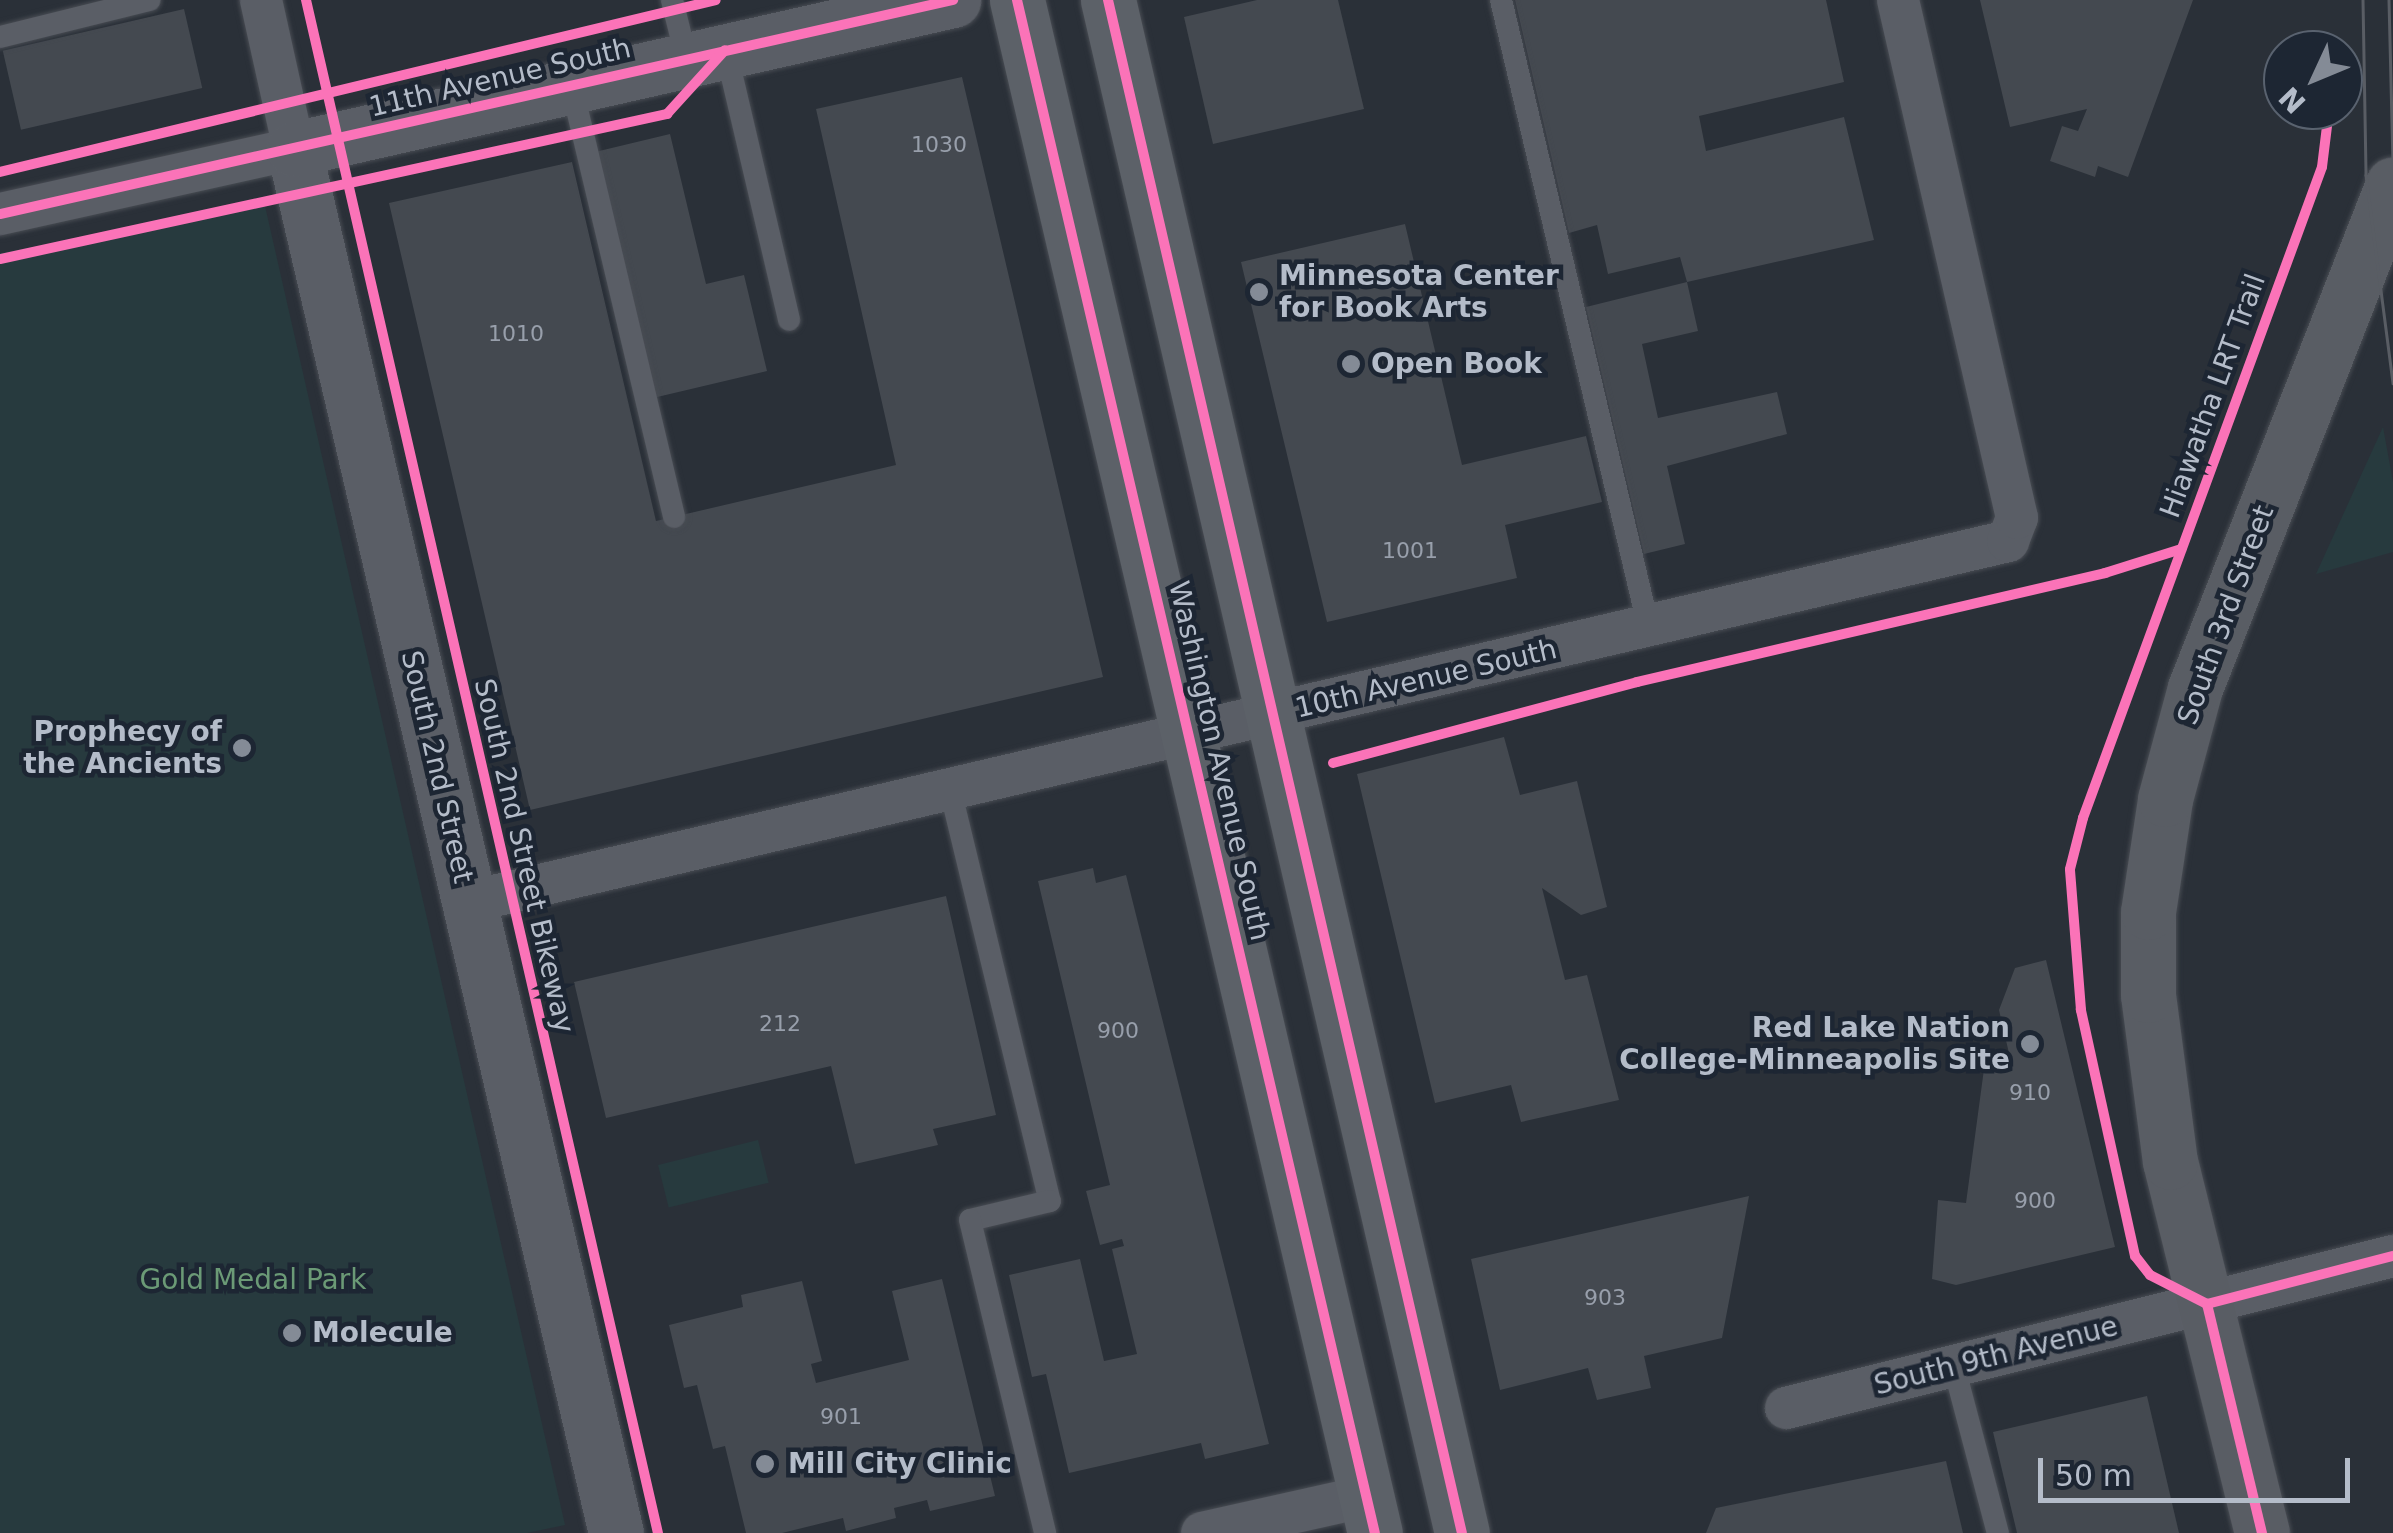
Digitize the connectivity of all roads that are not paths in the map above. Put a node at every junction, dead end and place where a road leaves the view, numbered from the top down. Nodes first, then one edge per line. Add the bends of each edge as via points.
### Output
1 (148, 0) edge
2 (261, 0) edge
3 (672, 0) edge
4 (953, 0) edge
5 (1017, 0) edge
6 (1108, 0) edge
7 (1501, 0) edge
8 (1898, 0) edge
9 (0, 38) edge
10 (706, 53) junction
11 (570, 84) junction
12 (294, 149) junction
13 (2393, 184) edge
14 (0, 214) edge
15 (789, 320) dead end
16 (674, 517) dead end
17 (1648, 625) junction
18 (1274, 715) junction
19 (1189, 736) junction
20 (950, 790) junction
21 (468, 902) junction
22 (2393, 1256) edge
23 (2207, 1304) junction
24 (1954, 1367) junction
25 (1786, 1408) dead end
26 (1371, 1515) edge
27 (616, 1533) edge
28 (1046, 1533) edge
29 (1202, 1533) edge
30 (1462, 1533) edge
31 (1998, 1533) edge
32 (2262, 1533) edge

1 - 9 lane
2 - 12 street, South 2nd Street
3 - 10 lane
4 - 10 street, 11th Avenue South
5 - 19 main road, Washington Avenue South
6 - 18 main road
7 - 17 lane
8 - 17 street, 10th Avenue South via 2017,518 2008,540
10 - 11 street, 11th Avenue South
10 - 15 lane
11 - 12 street, 11th Avenue South
11 - 16 lane
12 - 14 street, 11th Avenue South
12 - 21 street, South 2nd Street
13 - 23 main road, South 3rd Street via 2195,688 2165,799 2148,912 2148,995 2170,1162
17 - 18 street, 10th Avenue South
18 - 19 street, 10th Avenue South
18 - 30 main road
19 - 20 street, 10th Avenue South
19 - 26 main road, Washington Avenue South
20 - 21 street, 10th Avenue South
20 - 28 lane via 1050,1201 970,1220
21 - 27 street, South 2nd Street
22 - 23 street, South 9th Avenue
23 - 24 street, South 9th Avenue
23 - 32 main road, South 3rd Street
24 - 25 street, South 9th Avenue
24 - 31 lane
26 - 29 street

